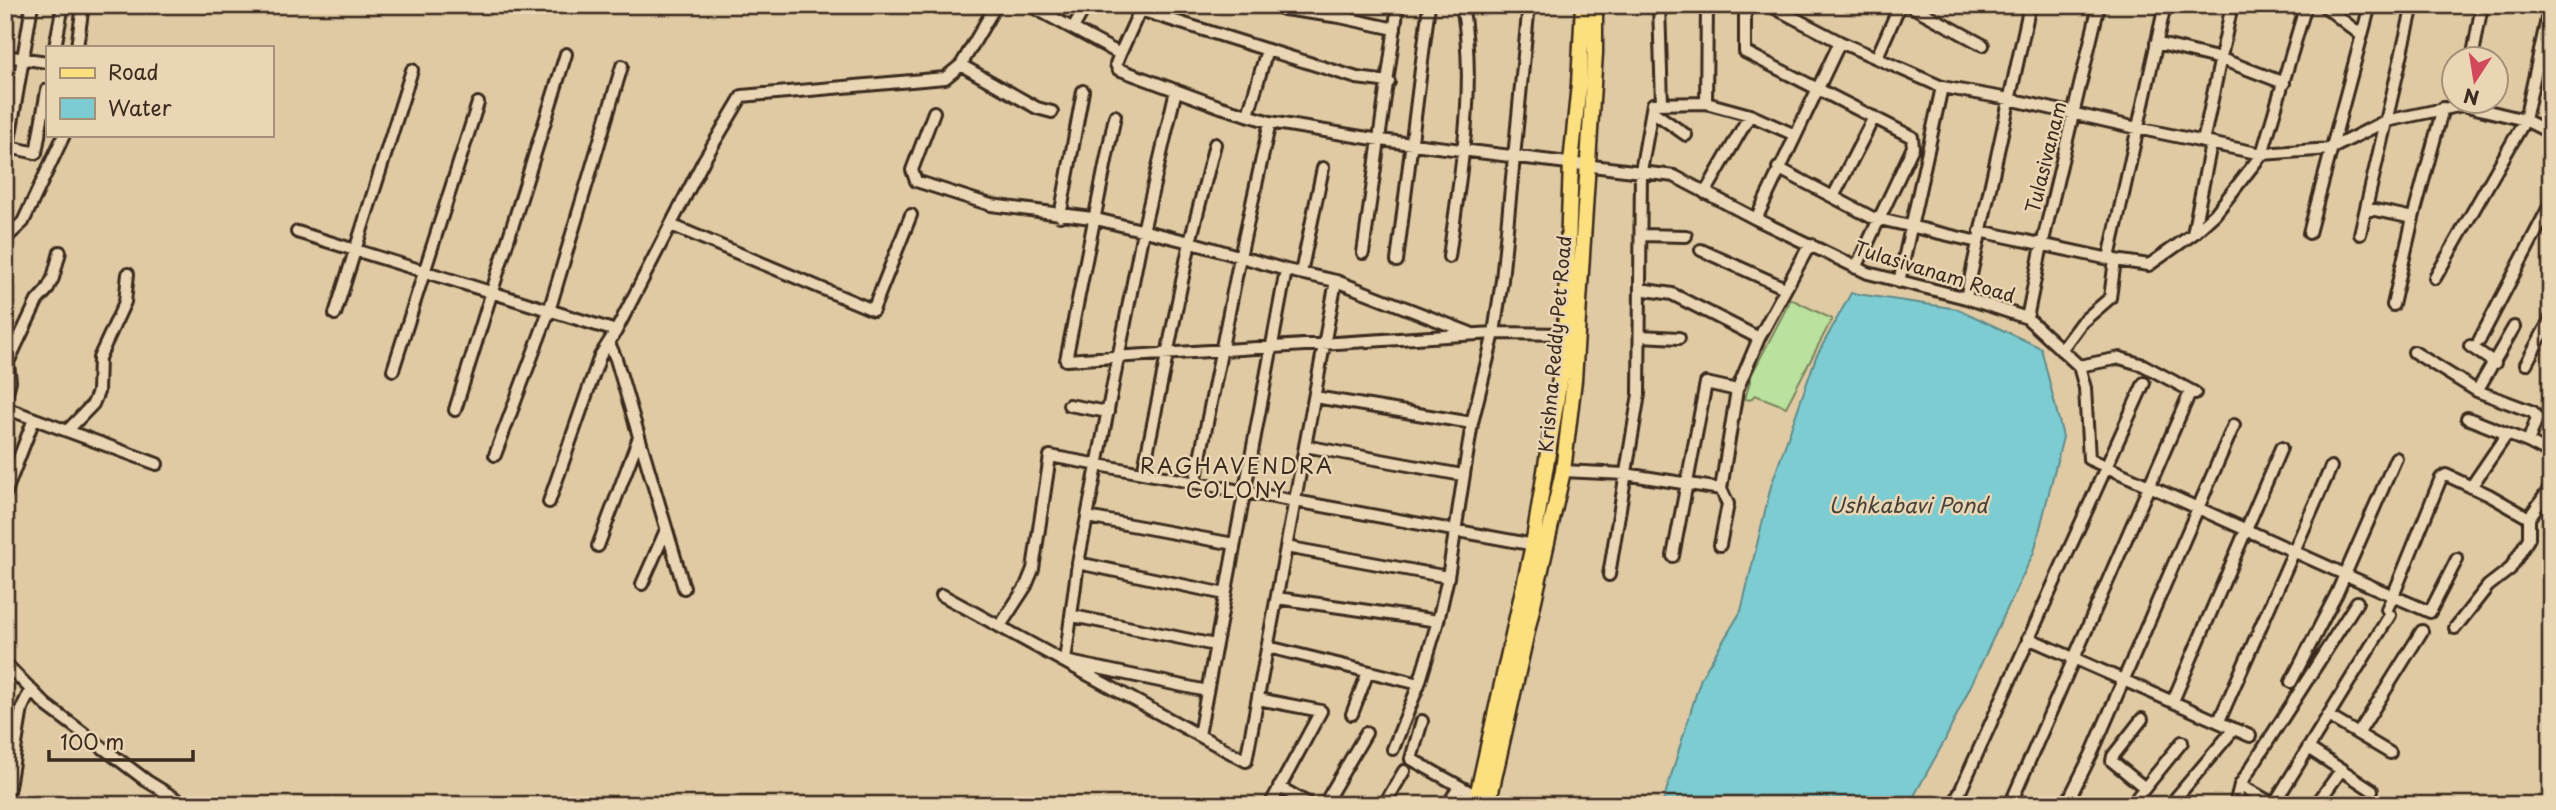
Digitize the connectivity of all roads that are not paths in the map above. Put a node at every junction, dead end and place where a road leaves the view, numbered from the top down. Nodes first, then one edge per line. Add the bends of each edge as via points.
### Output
1 (32, 5) edge
2 (63, 5) edge
3 (83, 5) edge
4 (996, 5) edge
5 (1029, 5) edge
6 (1086, 5) edge
7 (1398, 5) edge
8 (1429, 5) edge
9 (1462, 5) edge
10 (1583, 5) edge
11 (1595, 5) edge
12 (1659, 5) edge
13 (1707, 5) edge
14 (1745, 5) edge
15 (1769, 5) edge
16 (1900, 5) edge
17 (1909, 5) edge
18 (2030, 5) edge
19 (2099, 5) edge
20 (2165, 5) edge
21 (2232, 5) edge
22 (2306, 5) edge
23 (2323, 5) edge
24 (2370, 5) edge
25 (2413, 5) edge
26 (2482, 5) edge
27 (2550, 5) edge
28 (1282, 6) edge
29 (1342, 11) edge
30 (1528, 14) dead end
31 (1073, 29) junction
32 (1395, 29) junction
33 (2361, 34) junction
34 (1840, 42) junction
35 (2156, 43) junction
36 (1983, 45) dead end
37 (55, 46) edge
38 (76, 46) edge
39 (2475, 46) edge
40 (1267, 50) junction
41 (566, 54) dead end
42 (1120, 54) junction
43 (5, 56) edge
44 (1877, 58) junction
45 (22, 59) junction
46 (2221, 59) junction
47 (46, 62) edge
48 (961, 65) junction
49 (622, 66) dead end
50 (412, 70) dead end
51 (1389, 82) junction
52 (2284, 83) junction
53 (1941, 87) junction
54 (1818, 89) junction
55 (1176, 90) junction
56 (1083, 91) dead end
57 (46, 96) edge
58 (2009, 99) junction
59 (478, 103) dead end
60 (1706, 103) junction
61 (1657, 107) junction
62 (2440, 109) edge
63 (934, 112) dead end
64 (1052, 112) dead end
65 (2073, 114) junction
66 (1248, 115) junction
67 (1115, 116) dead end
68 (1750, 116) junction
69 (2441, 116) edge
70 (2510, 116) edge
71 (1874, 117) junction
72 (2525, 120) junction
73 (1270, 121) junction
74 (2386, 121) junction
75 (2137, 128) junction
76 (2551, 133) edge
77 (1686, 135) dead end
78 (1795, 135) junction
79 (64, 136) edge
80 (1380, 140) junction
81 (2207, 143) junction
82 (1214, 144) dead end
83 (1413, 144) junction
84 (6, 146) edge
85 (1463, 149) junction
86 (2330, 149) junction
87 (2262, 154) junction
88 (1513, 155) junction
89 (1571, 163) junction
90 (1587, 165) junction
91 (1323, 167) dead end
92 (1778, 168) junction
93 (1641, 171) junction
94 (1704, 193) junction
95 (1833, 197) junction
96 (2551, 203) edge
97 (2366, 208) junction
98 (911, 215) dead end
99 (1060, 216) junction
100 (1092, 218) junction
101 (2413, 218) junction
102 (1756, 219) junction
103 (1880, 219) junction
104 (671, 225) junction
105 (1909, 226) junction
106 (1143, 231) junction
107 (297, 232) dead end
108 (2309, 233) dead end
109 (2193, 234) junction
110 (2360, 234) dead end
111 (1641, 235) junction
112 (1686, 236) dead end
113 (1979, 236) junction
114 (5, 239) edge
115 (1190, 242) junction
116 (1810, 244) junction
117 (2042, 245) junction
118 (354, 249) junction
119 (1701, 250) dead end
120 (60, 253) dead end
121 (1363, 253) dead end
122 (1240, 257) junction
123 (1449, 257) dead end
124 (2112, 259) junction
125 (1397, 261) dead end
126 (1856, 268) junction
127 (1286, 270) junction
128 (424, 272) junction
129 (1301, 273) junction
130 (128, 274) dead end
131 (2435, 278) dead end
132 (1336, 281) junction
133 (1899, 282) junction
134 (1785, 288) junction
135 (1640, 289) junction
136 (490, 292) junction
137 (1966, 298) junction
138 (2393, 305) dead end
139 (549, 311) junction
140 (335, 314) dead end
141 (2027, 318) junction
142 (2551, 318) edge
143 (2514, 327) dead end
144 (616, 331) junction
145 (1494, 333) junction
146 (1473, 334) junction
147 (1565, 334) junction
148 (1640, 336) junction
149 (1679, 338) dead end
150 (1759, 338) junction
151 (6, 340) edge
152 (609, 343) junction
153 (1325, 344) junction
154 (1272, 348) junction
155 (2062, 350) junction
156 (1221, 351) junction
157 (2414, 352) dead end
158 (1168, 354) junction
159 (1119, 357) junction
160 (9, 360) junction
161 (2495, 363) junction
162 (2526, 363) dead end
163 (2078, 366) junction
164 (393, 370) dead end
165 (2144, 383) dead end
166 (1737, 390) junction
167 (2477, 391) junction
168 (1315, 397) junction
169 (5, 400) edge
170 (1069, 405) dead end
171 (5, 408) edge
172 (454, 410) dead end
173 (1108, 412) junction
174 (2468, 418) dead end
175 (34, 419) junction
176 (1472, 423) junction
177 (2234, 425) dead end
178 (67, 431) junction
179 (2507, 434) junction
180 (639, 437) junction
181 (2528, 442) junction
182 (1305, 446) junction
183 (2281, 448) dead end
184 (495, 454) dead end
185 (2551, 454) edge
186 (2396, 458) dead end
187 (157, 464) dead end
188 (1097, 465) junction
189 (2331, 467) dead end
190 (2106, 468) junction
191 (1563, 471) junction
192 (1143, 473) junction
193 (1625, 474) junction
194 (1462, 475) junction
195 (1195, 483) junction
196 (1687, 484) junction
197 (2150, 486) junction
198 (2471, 487) junction
199 (2551, 487) edge
200 (1721, 489) junction
201 (1244, 492) junction
202 (5, 494) edge
203 (1295, 501) junction
204 (550, 502) dead end
205 (2199, 507) junction
206 (1087, 517) junction
207 (2529, 518) junction
208 (2246, 529) junction
209 (666, 530) junction
210 (1455, 530) junction
211 (1234, 544) junction
212 (1720, 545) dead end
213 (598, 546) dead end
214 (1540, 546) junction
215 (1286, 547) junction
216 (2294, 551) junction
217 (1673, 556) dead end
218 (2458, 559) dead end
219 (1078, 563) junction
220 (1609, 575) dead end
221 (2344, 575) junction
222 (1448, 577) junction
223 (642, 584) dead end
224 (684, 588) dead end
225 (1225, 594) junction
226 (942, 595) dead end
227 (2393, 596) junction
228 (1277, 598) junction
229 (2357, 602) dead end
230 (2430, 612) junction
231 (1073, 616) junction
232 (1438, 621) junction
233 (1000, 626) junction
234 (2455, 628) dead end
235 (2028, 638) junction
236 (1216, 645) junction
237 (1268, 647) junction
238 (2075, 657) junction
239 (1065, 661) junction
240 (5, 663) edge
241 (1368, 672) junction
242 (2123, 679) junction
243 (2291, 682) dead end
244 (1419, 684) junction
245 (31, 689) junction
246 (1207, 691) junction
247 (1258, 699) junction
248 (2173, 701) junction
249 (1352, 714) dead end
250 (2328, 716) junction
251 (2142, 719) dead end
252 (1422, 721) dead end
253 (2219, 722) junction
254 (2234, 729) junction
255 (1366, 733) dead end
256 (2358, 734) junction
257 (1199, 735) junction
258 (2250, 736) dead end
259 (2182, 742) dead end
260 (2308, 748) junction
261 (1393, 749) dead end
262 (2390, 753) dead end
263 (2342, 769) junction
264 (1404, 771) dead end
265 (2240, 785) junction
266 (1279, 788) junction
267 (2145, 788) junction
268 (2372, 790) dead end
269 (1456, 791) dead end
270 (1480, 802) edge
271 (2274, 804) edge
272 (6, 805) edge
273 (186, 805) edge
274 (1270, 805) edge
275 (1311, 805) edge
276 (1324, 805) edge
277 (1384, 805) edge
278 (1448, 805) edge
279 (1954, 805) edge
280 (2010, 805) edge
281 (2066, 805) edge
282 (2131, 805) edge
283 (2170, 805) edge
284 (2235, 805) edge
285 (2316, 805) edge

1 - 45 street
2 - 37 street
3 - 38 street
4 - 48 street
5 - 31 street
6 - 31 street
7 - 32 street
8 - 83 street
9 - 85 street via 1468,40
10 - 89 main road, Krishna Reddy Pet Road
11 - 90 main road, Krishna Reddy Pet Road
12 - 61 street
13 - 60 street
14 - 54 street via 1745,52
15 - 34 street
16 - 44 street
17 - 36 street
18 - 58 street
19 - 65 street, Tulasivanam
20 - 35 street
21 - 46 street
22 - 52 street
23 - 33 street
24 - 33 street
25 - 74 street
26 - 39 street
27 - 72 street
28 - 29 street
29 - 32 street
30 - 88 street
31 - 42 street
32 - 51 street
33 - 86 street
34 - 44 street
34 - 54 street
35 - 46 street
35 - 75 street
40 - 42 street via 1140,10
40 - 51 street via 1357,78
40 - 66 street
41 - 136 street
42 - 55 street, Tulasivanam Road via 1118,69
43 - 45 street
44 - 53 street
45 - 47 street
45 - 84 street
46 - 52 street
46 - 81 street
48 - 64 street
48 - 104 street via 945,78 742,96
49 - 139 street
50 - 118 street
51 - 80 street
52 - 87 street
53 - 58 street
53 - 105 street
54 - 71 street
54 - 78 street
55 - 66 street, Tulasivanam Road
55 - 106 street
56 - 99 street
57 - 84 street via 36,153
58 - 65 street
58 - 113 street
59 - 128 street
60 - 61 street
60 - 68 street
61 - 77 street
61 - 93 street
62 - 74 street
63 - 99 street via 912,170 916,181 990,205
65 - 75 street
65 - 117 street, Tulasivanam
66 - 73 street, Tulasivanam Road
67 - 100 street
68 - 78 street
68 - 94 street
69 - 101 street
70 - 72 street
71 - 95 street
71 - 103 street via 1912,136 1913,141
72 - 76 street
72 - 131 street
73 - 80 street, Tulasivanam Road
73 - 122 street
74 - 86 street
74 - 97 street
75 - 81 street
75 - 124 street
78 - 92 street
79 - 114 street via 23,222
80 - 83 street, Tulasivanam Road
80 - 121 street
81 - 87 street
81 - 109 street
82 - 115 street
83 - 85 street, Tulasivanam Road
83 - 125 street
85 - 88 street, Tulasivanam Road
85 - 123 street
86 - 87 street
86 - 108 street
87 - 109 street via 2233,194
88 - 89 street, Tulasivanam Road
88 - 145 street
89 - 90 street, Tulasivanam Road
89 - 147 main road, Krishna Reddy Pet Road
90 - 93 street, Tulasivanam Road
90 - 191 main road, Krishna Reddy Pet Road via 1574,380
91 - 129 street
92 - 95 street
92 - 102 street
93 - 94 street, Tulasivanam Road via 1674,176
93 - 111 street
94 - 102 street, Tulasivanam Road
95 - 103 street
96 - 161 street via 2474,344
97 - 101 street
97 - 110 street
98 - 104 street via 873,310
99 - 100 street
100 - 106 street
100 - 159 street via 1066,359
101 - 138 street
102 - 116 street, Tulasivanam Road
103 - 105 street
103 - 126 street
104 - 144 street
105 - 113 street
105 - 133 street
106 - 115 street
106 - 159 street
107 - 118 street
109 - 124 street via 2149,265
111 - 112 street
111 - 135 street
113 - 117 street
113 - 137 street
115 - 122 street
115 - 158 street
116 - 126 street, Tulasivanam Road
116 - 134 street
117 - 124 street
117 - 141 street, Tulasivanam
118 - 128 street
118 - 140 street
119 - 134 street
120 - 160 street via 53,278
122 - 127 street
122 - 156 street
124 - 155 street via 2110,298 2081,323
126 - 133 street, Tulasivanam Road
127 - 129 street
127 - 154 street
128 - 136 street
128 - 164 street
129 - 132 street
130 - 178 street via 125,302 99,358 98,392 93,404
132 - 146 street
132 - 153 street
133 - 137 street, Tulasivanam Road
134 - 150 street
135 - 148 street
135 - 150 street via 1672,294
136 - 139 street
136 - 172 street
137 - 141 street, Tulasivanam Road
139 - 144 street
139 - 184 street
141 - 155 street, Tulasivanam Road
142 - 162 street
143 - 161 street
144 - 152 street
145 - 146 street
145 - 147 street
145 - 176 street
146 - 153 street
147 - 214 main road, Krishna Reddy Pet Road
148 - 149 street
148 - 193 street via 1639,394
150 - 166 street
151 - 160 street
152 - 180 street
152 - 204 street via 600,356
153 - 154 street
153 - 168 street
154 - 156 street
154 - 201 street
155 - 163 street, Tulasivanam Road
156 - 158 street
156 - 195 street
157 - 167 street
158 - 159 street
158 - 192 street
159 - 173 street
160 - 169 street
161 - 167 street
163 - 190 street via 2085,388 2089,459
163 - 197 street via 2120,358 2143,365 2191,395
165 - 190 street
166 - 196 street via 1706,383
166 - 200 street
167 - 181 street via 2533,412 2537,418
168 - 176 street
168 - 182 street
170 - 173 street
171 - 175 street
173 - 188 street
174 - 179 street
175 - 178 street
175 - 202 street
176 - 194 street
177 - 205 street
178 - 187 street
179 - 181 street
179 - 198 street
180 - 209 street
180 - 213 street
181 - 185 street
182 - 194 street
182 - 203 street
183 - 208 street
186 - 221 street
188 - 192 street
188 - 206 street
188 - 233 street via 1050,456 1033,569
189 - 216 street
190 - 197 street
190 - 235 street
191 - 193 street
191 - 214 main road, Krishna Reddy Pet Road
192 - 195 street
193 - 196 street
193 - 220 street
194 - 210 street
195 - 201 street
196 - 200 street
196 - 217 street
197 - 205 street
197 - 238 street
198 - 207 street
198 - 227 street via 2446,475 2441,478
199 - 207 street
200 - 212 street via 1728,504
201 - 203 street
201 - 211 street
203 - 210 street
203 - 215 street
205 - 208 street
205 - 242 street
206 - 211 street
206 - 219 street
207 - 234 street via 2529,538 2510,569 2488,586
208 - 216 street
208 - 248 street
209 - 223 street
209 - 224 street
210 - 214 street
210 - 222 street
211 - 225 street
214 - 270 main road, Krishna Reddy Pet Road
215 - 222 street
215 - 228 street
216 - 221 street
216 - 253 street
218 - 230 street
219 - 225 street
219 - 231 street
221 - 227 street
221 - 243 street
222 - 232 street
225 - 236 street
226 - 233 street
227 - 230 street
227 - 250 street via 2389,612
228 - 232 street
228 - 237 street
229 - 265 street
230 - 256 street
231 - 236 street
231 - 239 street
232 - 244 street
233 - 239 street
235 - 238 street
235 - 279 street
236 - 246 street
237 - 241 street
237 - 247 street
238 - 242 street
238 - 280 street
239 - 246 street
239 - 257 street
240 - 245 street
241 - 244 street
241 - 249 street
242 - 248 street
242 - 281 street
244 - 261 street
245 - 272 street via 22,708
245 - 273 street via 46,705
246 - 257 street
247 - 257 street via 1246,761
247 - 266 street via 1321,711
248 - 253 street
250 - 256 street
250 - 260 street
251 - 267 street via 2112,759
252 - 270 street via 1411,759
253 - 254 street
254 - 258 street
254 - 283 street
255 - 276 street
256 - 262 street
259 - 267 street
260 - 263 street
260 - 271 street
263 - 268 street
263 - 285 street
264 - 277 street
265 - 271 street
265 - 284 street
266 - 274 street
266 - 275 street
267 - 282 street
269 - 278 street

